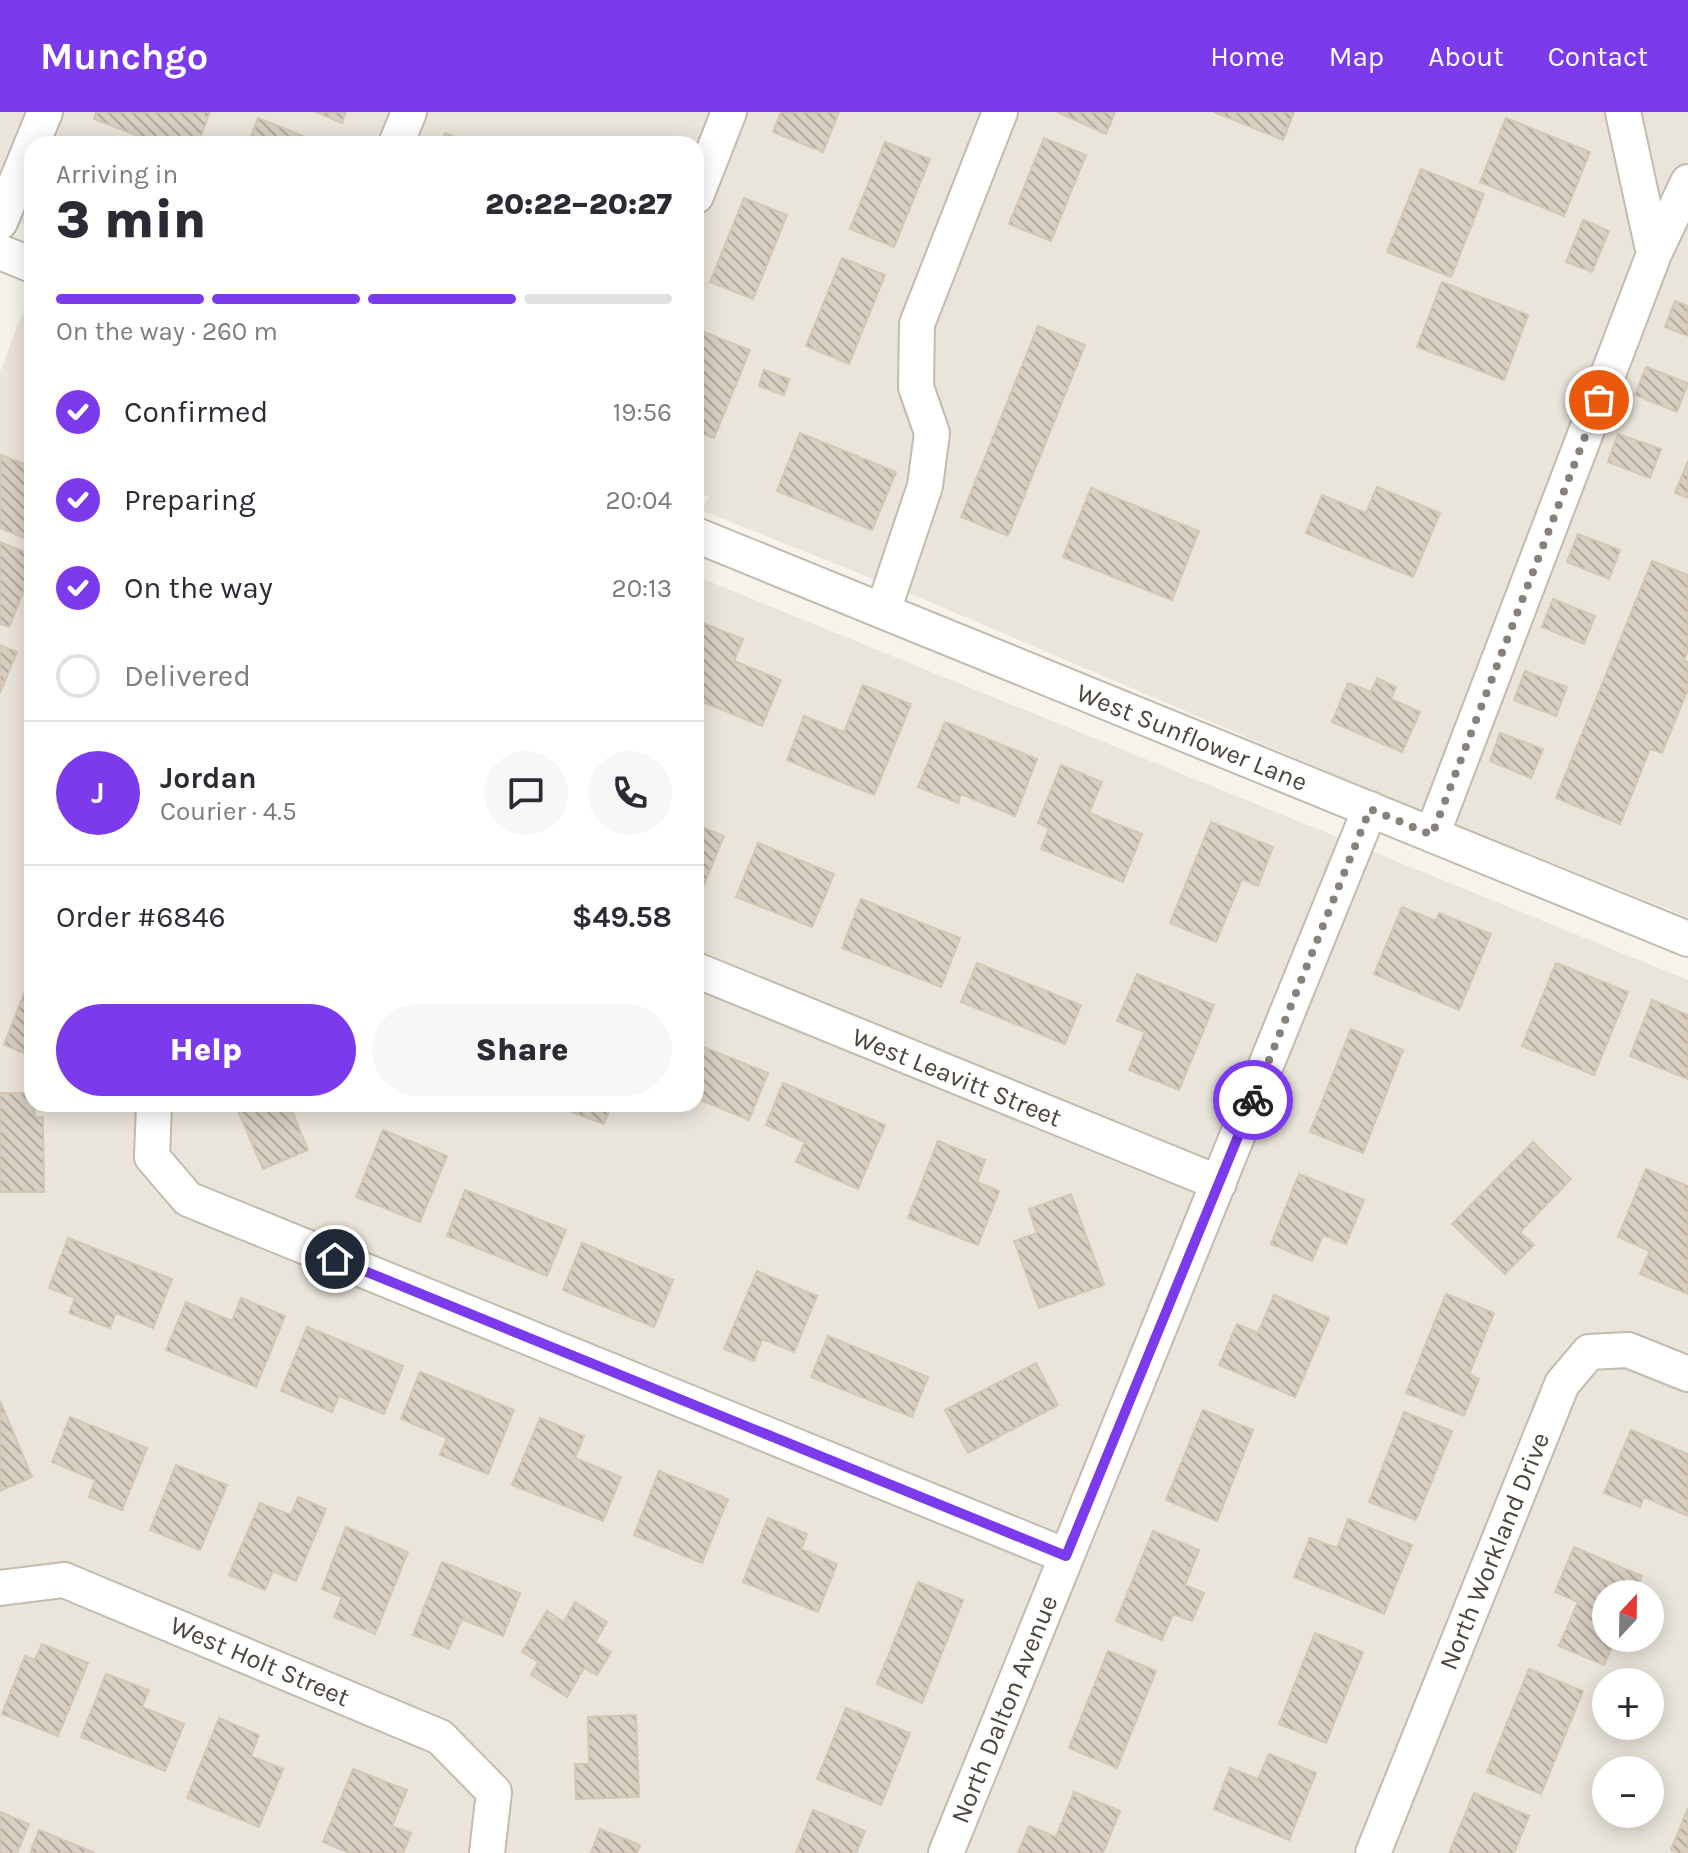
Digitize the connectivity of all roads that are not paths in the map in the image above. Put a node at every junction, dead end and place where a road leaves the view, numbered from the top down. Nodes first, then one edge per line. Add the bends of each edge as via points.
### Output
1 (45, 112) edge
2 (409, 112) edge
3 (729, 112) edge
4 (1000, 112) edge
5 (1623, 112) edge
6 (35, 136) edge
7 (399, 136) edge
8 (24, 163) edge
9 (704, 176) edge
10 (1688, 182) edge
11 (0, 222) edge
12 (0, 252) edge
13 (1654, 254) junction
14 (24, 262) edge
15 (704, 538) edge
16 (883, 611) junction
17 (1370, 809) junction
18 (1432, 835) junction
19 (1688, 939) edge
20 (704, 973) edge
21 (154, 1112) edge
22 (1219, 1183) junction
23 (1688, 1374) edge
24 (1066, 1556) junction
25 (2, 1586) edge
26 (487, 1853) edge
27 (946, 1853) edge
28 (1373, 1853) edge

1 - 6 street
2 - 7 street
3 - 9 street
4 - 16 street via 917,324 916,387 932,433 925,486
5 - 13 street
8 - 11 street
10 - 13 street
12 - 14 street
13 - 18 street
15 - 16 street, West Sunflower Lane
16 - 17 street, West Sunflower Lane
17 - 18 street, West Sunflower Lane
17 - 22 street, North Dalton Avenue
18 - 19 street, West Sunflower Lane
20 - 22 street, West Leavitt Street
21 - 24 street via 152,1157 188,1199
22 - 24 street, North Dalton Avenue
23 - 28 street, North Workland Drive via 1628,1350 1589,1352 1562,1384
24 - 27 street, North Dalton Avenue
25 - 26 street, West Holt Street via 64,1580 440,1737 494,1792

